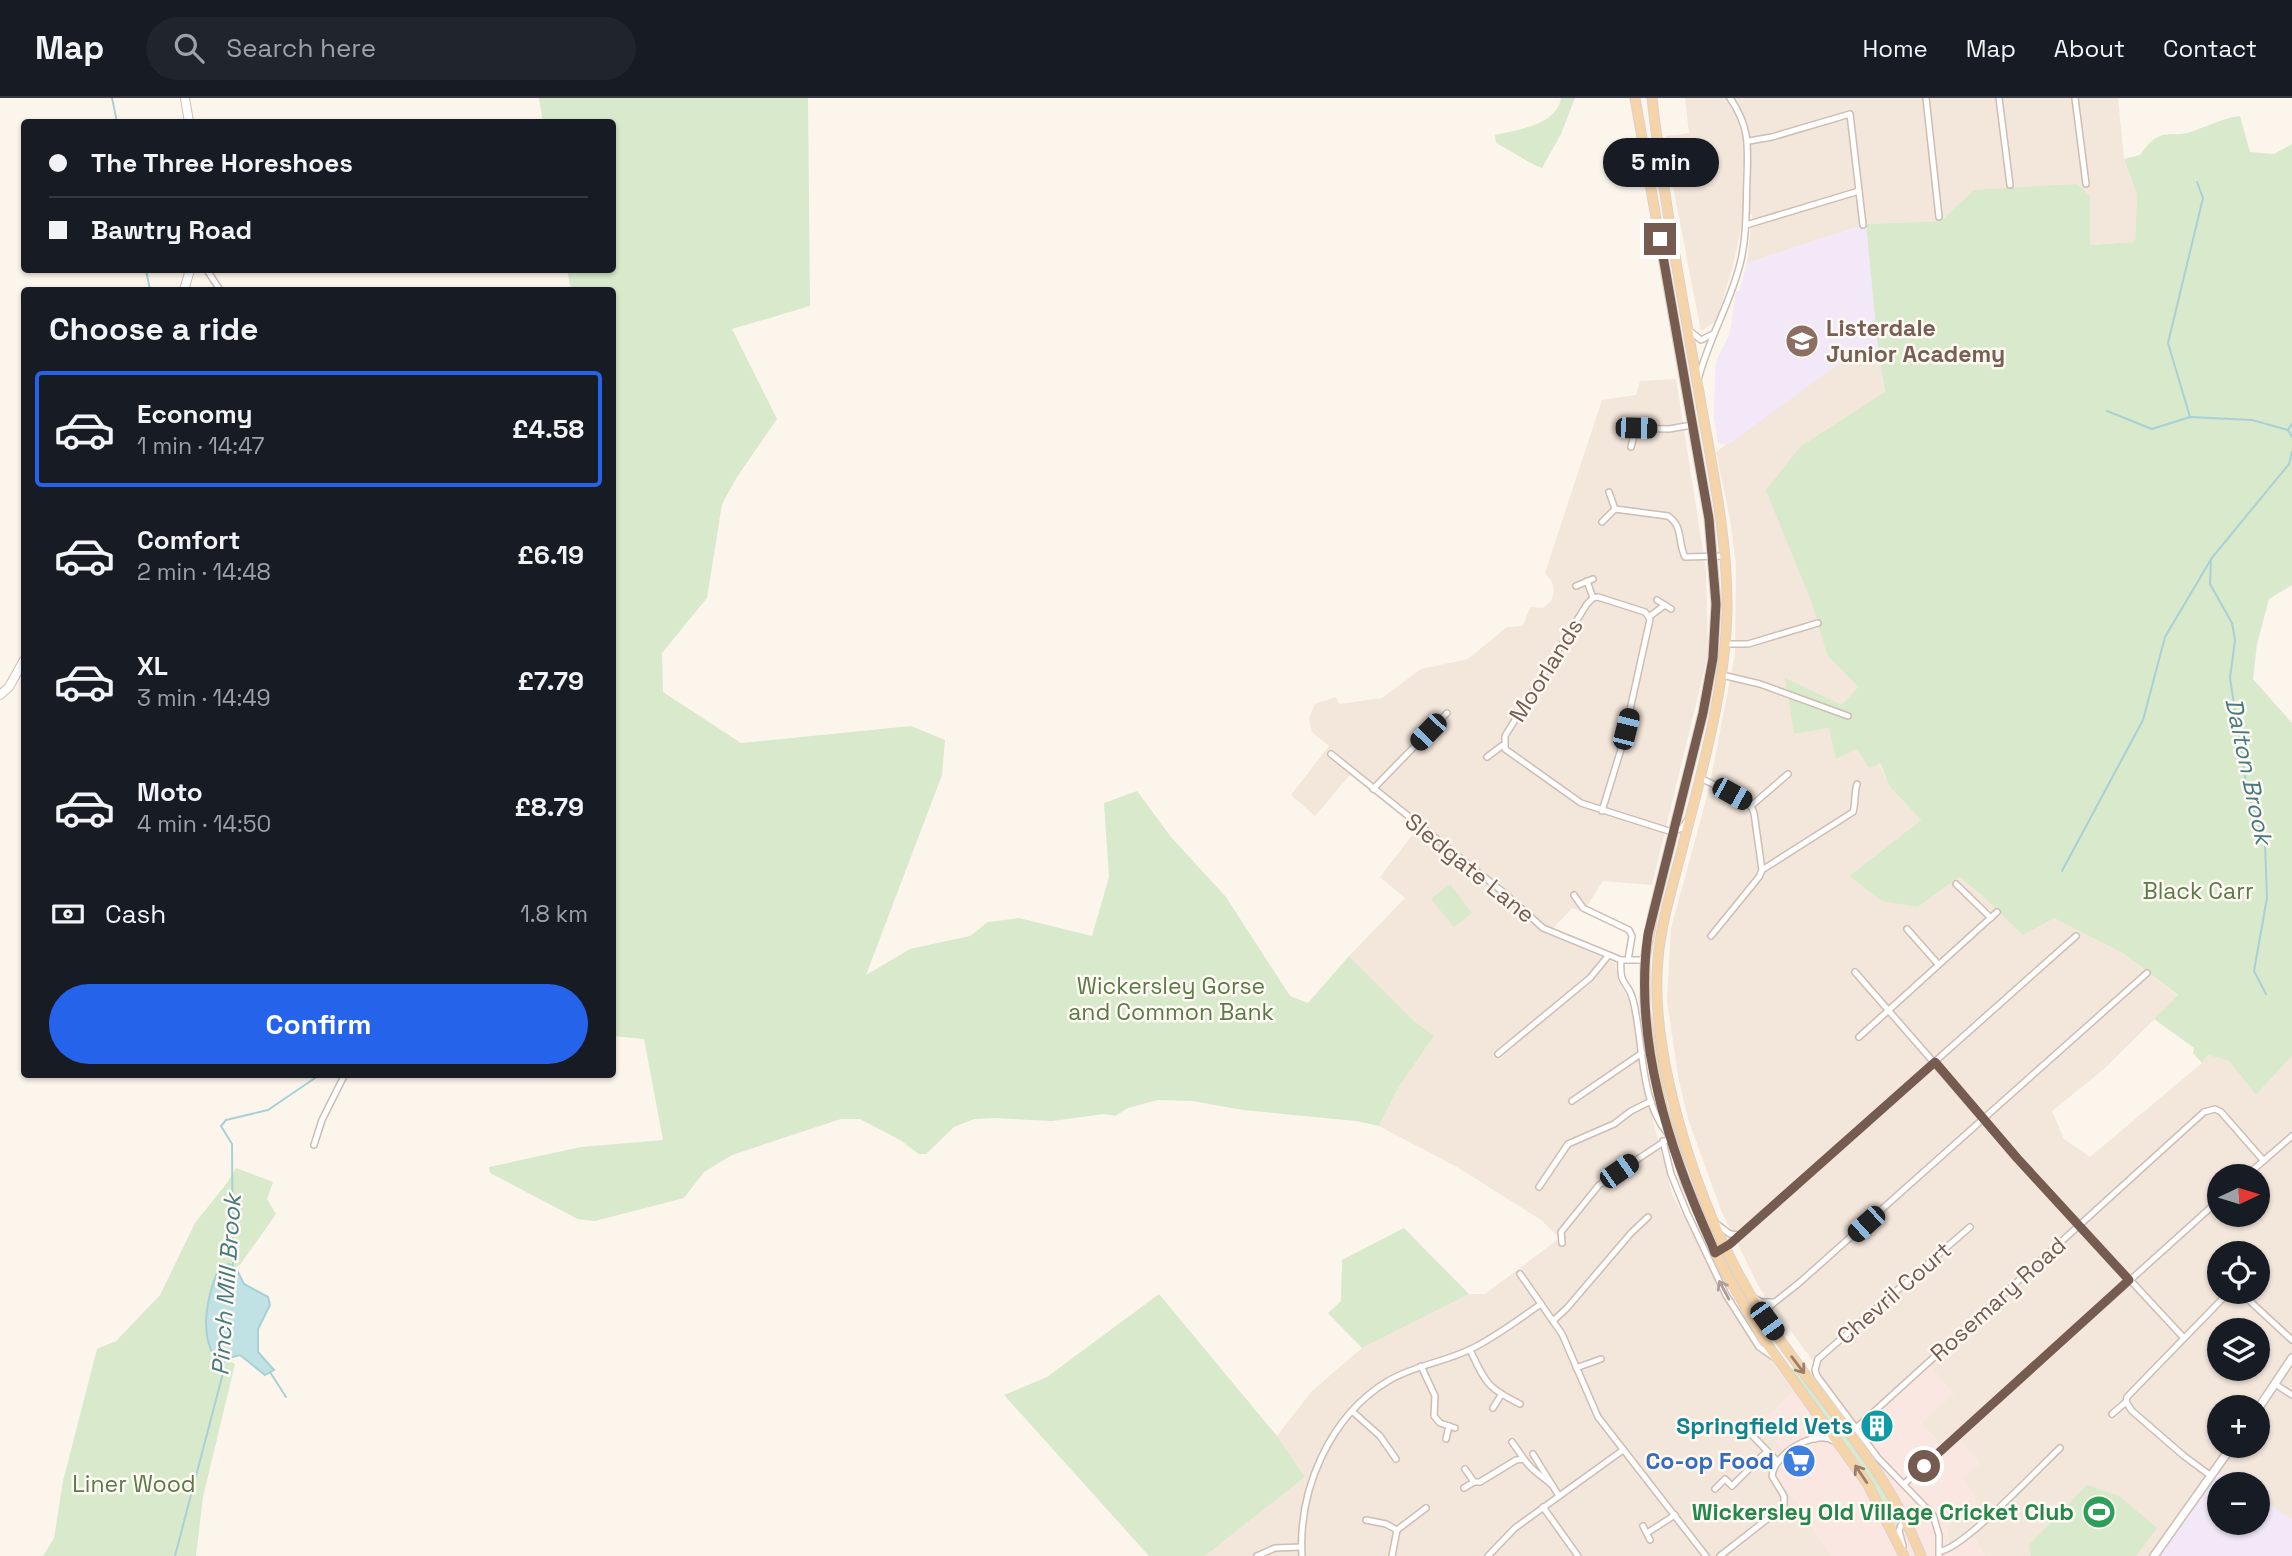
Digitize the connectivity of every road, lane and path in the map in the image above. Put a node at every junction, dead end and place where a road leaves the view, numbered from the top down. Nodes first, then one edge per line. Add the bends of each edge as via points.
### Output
1 (185, 98) edge
2 (1635, 98) edge
3 (1652, 98) edge
4 (1730, 98) edge
5 (1926, 98) edge
6 (1999, 98) edge
7 (2076, 98) edge
8 (1860, 111) dead end
9 (1850, 114) junction
10 (188, 119) edge
11 (1749, 141) junction
12 (2087, 184) dead end
13 (2010, 185) dead end
14 (1859, 191) junction
15 (1939, 217) dead end
16 (1746, 225) junction
17 (1863, 225) dead end
18 (1686, 324) junction
19 (1718, 329) junction
20 (1697, 384) junction
21 (1692, 425) junction
22 (1620, 428) dead end
23 (1636, 428) junction
24 (1631, 447) dead end
25 (1609, 492) dead end
26 (1615, 509) junction
27 (1602, 522) dead end
28 (1725, 556) junction
29 (1713, 558) junction
30 (1576, 586) dead end
31 (1593, 598) junction
32 (1657, 600) dead end
33 (1665, 605) junction
34 (1671, 610) dead end
35 (1650, 616) junction
36 (1818, 623) dead end
37 (1725, 643) junction
38 (21, 665) edge
39 (1722, 675) junction
40 (0, 695) edge
41 (1447, 713) dead end
42 (1848, 716) dead end
43 (1503, 745) junction
44 (1331, 754) dead end
45 (1487, 757) dead end
46 (1788, 774) dead end
47 (1700, 778) junction
48 (1857, 784) dead end
49 (1373, 789) junction
50 (1751, 806) junction
51 (1602, 811) junction
52 (1691, 814) junction
53 (1672, 832) junction
54 (1680, 855) junction
55 (1762, 870) junction
56 (1661, 880) junction
57 (1956, 884) dead end
58 (1574, 895) dead end
59 (1997, 912) dead end
60 (1991, 918) junction
61 (1907, 929) dead end
62 (1711, 936) dead end
63 (2076, 936) dead end
64 (1608, 956) junction
65 (1625, 960) junction
66 (1645, 960) junction
67 (1938, 964) junction
68 (1855, 972) dead end
69 (2147, 974) dead end
70 (1889, 1009) junction
71 (1858, 1037) dead end
72 (1642, 1053) junction
73 (1498, 1054) dead end
74 (1935, 1062) junction
75 (343, 1078) edge
76 (1572, 1101) dead end
77 (1651, 1101) junction
78 (1985, 1118) junction
79 (2292, 1136) edge
80 (1667, 1139) junction
81 (314, 1145) dead end
82 (2263, 1160) junction
83 (2258, 1164) edge
84 (1539, 1187) dead end
85 (2207, 1211) edge
86 (1648, 1217) dead end
87 (1716, 1224) junction
88 (2080, 1225) junction
89 (1970, 1227) dead end
90 (1706, 1233) junction
91 (1740, 1235) junction
92 (1563, 1242) dead end
93 (1726, 1247) junction
94 (1715, 1253) junction
95 (1520, 1274) dead end
96 (2129, 1280) junction
97 (1752, 1297) junction
98 (1774, 1302) junction
99 (1541, 1304) junction
100 (2217, 1304) edge
101 (2252, 1304) edge
102 (1553, 1321) junction
103 (1767, 1321) junction
104 (2183, 1337) junction
105 (2292, 1340) edge
106 (1470, 1350) junction
107 (2292, 1358) edge
108 (1601, 1359) dead end
109 (1780, 1362) junction
110 (1421, 1366) junction
111 (1576, 1368) junction
112 (2275, 1384) junction
113 (1501, 1395) junction
114 (2268, 1395) edge
115 (2292, 1395) edge
116 (2126, 1402) junction
117 (1520, 1404) dead end
118 (1493, 1408) dead end
119 (1352, 1411) junction
120 (1816, 1412) junction
121 (2112, 1414) dead end
122 (1743, 1426) dead end
123 (1856, 1428) junction
124 (1446, 1439) dead end
125 (1815, 1439) junction
126 (1512, 1442) dead end
127 (1840, 1445) junction
128 (2060, 1448) dead end
129 (1623, 1450) junction
130 (1767, 1451) junction
131 (1533, 1454) dead end
132 (1396, 1459) dead end
133 (1524, 1459) junction
134 (1778, 1462) junction
135 (1465, 1469) dead end
136 (2207, 1473) edge
137 (1474, 1482) junction
138 (2207, 1482) edge
139 (1904, 1484) junction
140 (1552, 1486) junction
141 (1464, 1488) dead end
142 (1715, 1489) dead end
143 (1559, 1496) junction
144 (1543, 1507) junction
145 (1426, 1508) dead end
146 (1929, 1510) junction
147 (1675, 1516) junction
148 (1919, 1517) junction
149 (1366, 1521) dead end
150 (1906, 1521) junction
151 (1643, 1526) dead end
152 (1397, 1530) junction
153 (1647, 1533) junction
154 (1912, 1534) junction
155 (1650, 1540) dead end
156 (1301, 1547) junction
157 (1940, 1554) edge
158 (1576, 1555) edge
159 (1256, 1556) edge
160 (1301, 1556) edge
161 (1392, 1556) edge
162 (1488, 1556) edge
163 (1706, 1556) edge
164 (1720, 1556) edge
165 (1905, 1556) edge
166 (1921, 1556) edge
167 (2154, 1556) edge

1 - 10 main road
2 - 21 main road
3 - 18 main road
4 - 11 street
5 - 15 street
6 - 13 street
7 - 12 street
8 - 9 street
9 - 11 street
9 - 14 street
11 - 16 street
14 - 16 street
14 - 17 street
16 - 19 street via 1740,264
18 - 19 street via 1701,340
18 - 20 main road
19 - 20 street
20 - 28 main road
21 - 23 street
21 - 29 main road
22 - 23 street
23 - 24 street
25 - 26 street
26 - 27 street
26 - 29 street via 1668,516 1680,528 1685,556
28 - 29 street
28 - 37 main road
29 - 53 main road via 1713,658
30 - 31 street, Moorlands via 1590,580
31 - 35 street, Moorlands
31 - 43 street, Moorlands
32 - 33 street
33 - 34 street
33 - 35 street
35 - 51 street via 1630,713
36 - 37 street via 1748,644
37 - 39 main road
38 - 40 main road
39 - 42 street
39 - 47 main road
41 - 49 street
43 - 45 street, Moorlands
43 - 51 street, Moorlands via 1581,803
44 - 49 street, Sledgate Lane
46 - 50 street
47 - 50 street
47 - 52 main road
48 - 55 street via 1853,812
49 - 64 street, Sledgate Lane via 1543,928
50 - 55 street
51 - 53 street, Moorlands
52 - 53 street via 1682,828
52 - 54 main road
53 - 56 main road
54 - 56 main road via 1672,855
54 - 87 main road via 1660,946 1657,1009 1675,1109
55 - 62 street
56 - 66 main road
57 - 60 street
58 - 65 street via 1583,908 1629,930 1632,938
59 - 60 street
60 - 67 street
61 - 67 street
63 - 74 street
64 - 65 street, Sledgate Lane
64 - 73 street via 1590,978
65 - 66 street, Sledgate Lane
65 - 72 street via 1621,979 1634,1001
66 - 80 main road via 1645,1008
67 - 70 street
68 - 70 street
69 - 78 street
70 - 71 street
70 - 74 street
72 - 76 street
72 - 77 street
74 - 78 street
74 - 91 street
75 - 81 street
77 - 80 street
77 - 84 street via 1568,1144
78 - 88 street
78 - 98 street
79 - 82 street
80 - 90 main road
80 - 92 street via 1600,1185 1561,1231
109 -> 80 street via 1759,1347 1726,1295 1671,1174
82 - 83 street
82 - 88 street, Rosemary Road via 2225,1115 2209,1110
85 - 96 street
86 - 102 street
87 - 90 main road
87 - 91 street
87 - 93 main road
88 - 96 street
88 - 123 street, Rosemary Road
89 - 123 street, Chevril Court via 1818,1359 1817,1376
90 - 94 main road
91 - 93 street
93 - 94 street
93 - 97 main road
94 - 109 main road
95 - 99 street
96 - 104 street
96 - 139 street
97 - 98 street
97 - 103 main road
98 - 103 street
99 - 102 street
99 - 106 street
100 - 104 street
101 - 105 street
102 - 111 street
103 -> 150 main road via 1877,1470
104 - 116 street
106 - 110 street
106 - 113 street via 1485,1380
107 - 112 street
108 - 111 street
109 - 120 main road
110 - 119 street via 1387,1381
110 - 124 street via 1435,1395 1434,1416 1452,1427
111 - 129 street via 1592,1406
112 - 114 street
112 - 115 street
113 - 117 street
113 - 118 street
116 - 121 street
116 - 136 street
119 - 132 street via 1380,1436
119 - 156 street via 1336,1430 1315,1472
120 - 125 street
120 - 127 main road
122 - 130 street
123 - 139 street
125 - 127 street via 1826,1438
125 - 134 street via 1799,1443
126 - 133 street
165 -> 127 main road via 1867,1483
128 - 157 street via 1986,1521
129 - 143 street
129 - 147 street
130 - 134 street
130 - 142 street via 1732,1486 1725,1479
131 - 140 street
133 - 137 street
133 - 140 street
134 - 164 street via 1772,1476 1784,1496 1784,1506
135 - 137 street
137 - 141 street
138 - 167 street
139 - 146 street
140 - 143 street
143 - 144 street
144 - 158 street
144 - 162 street via 1505,1536
145 - 152 street
146 - 148 street
146 - 157 street via 1936,1523
147 - 153 street
147 - 163 street
148 - 150 street
148 - 154 street
149 - 152 street
150 - 154 main road
150 - 165 street via 1899,1531
151 - 153 street
152 - 161 street
153 - 155 street
154 - 166 main road
156 - 159 street via 1275,1548
156 - 160 street

